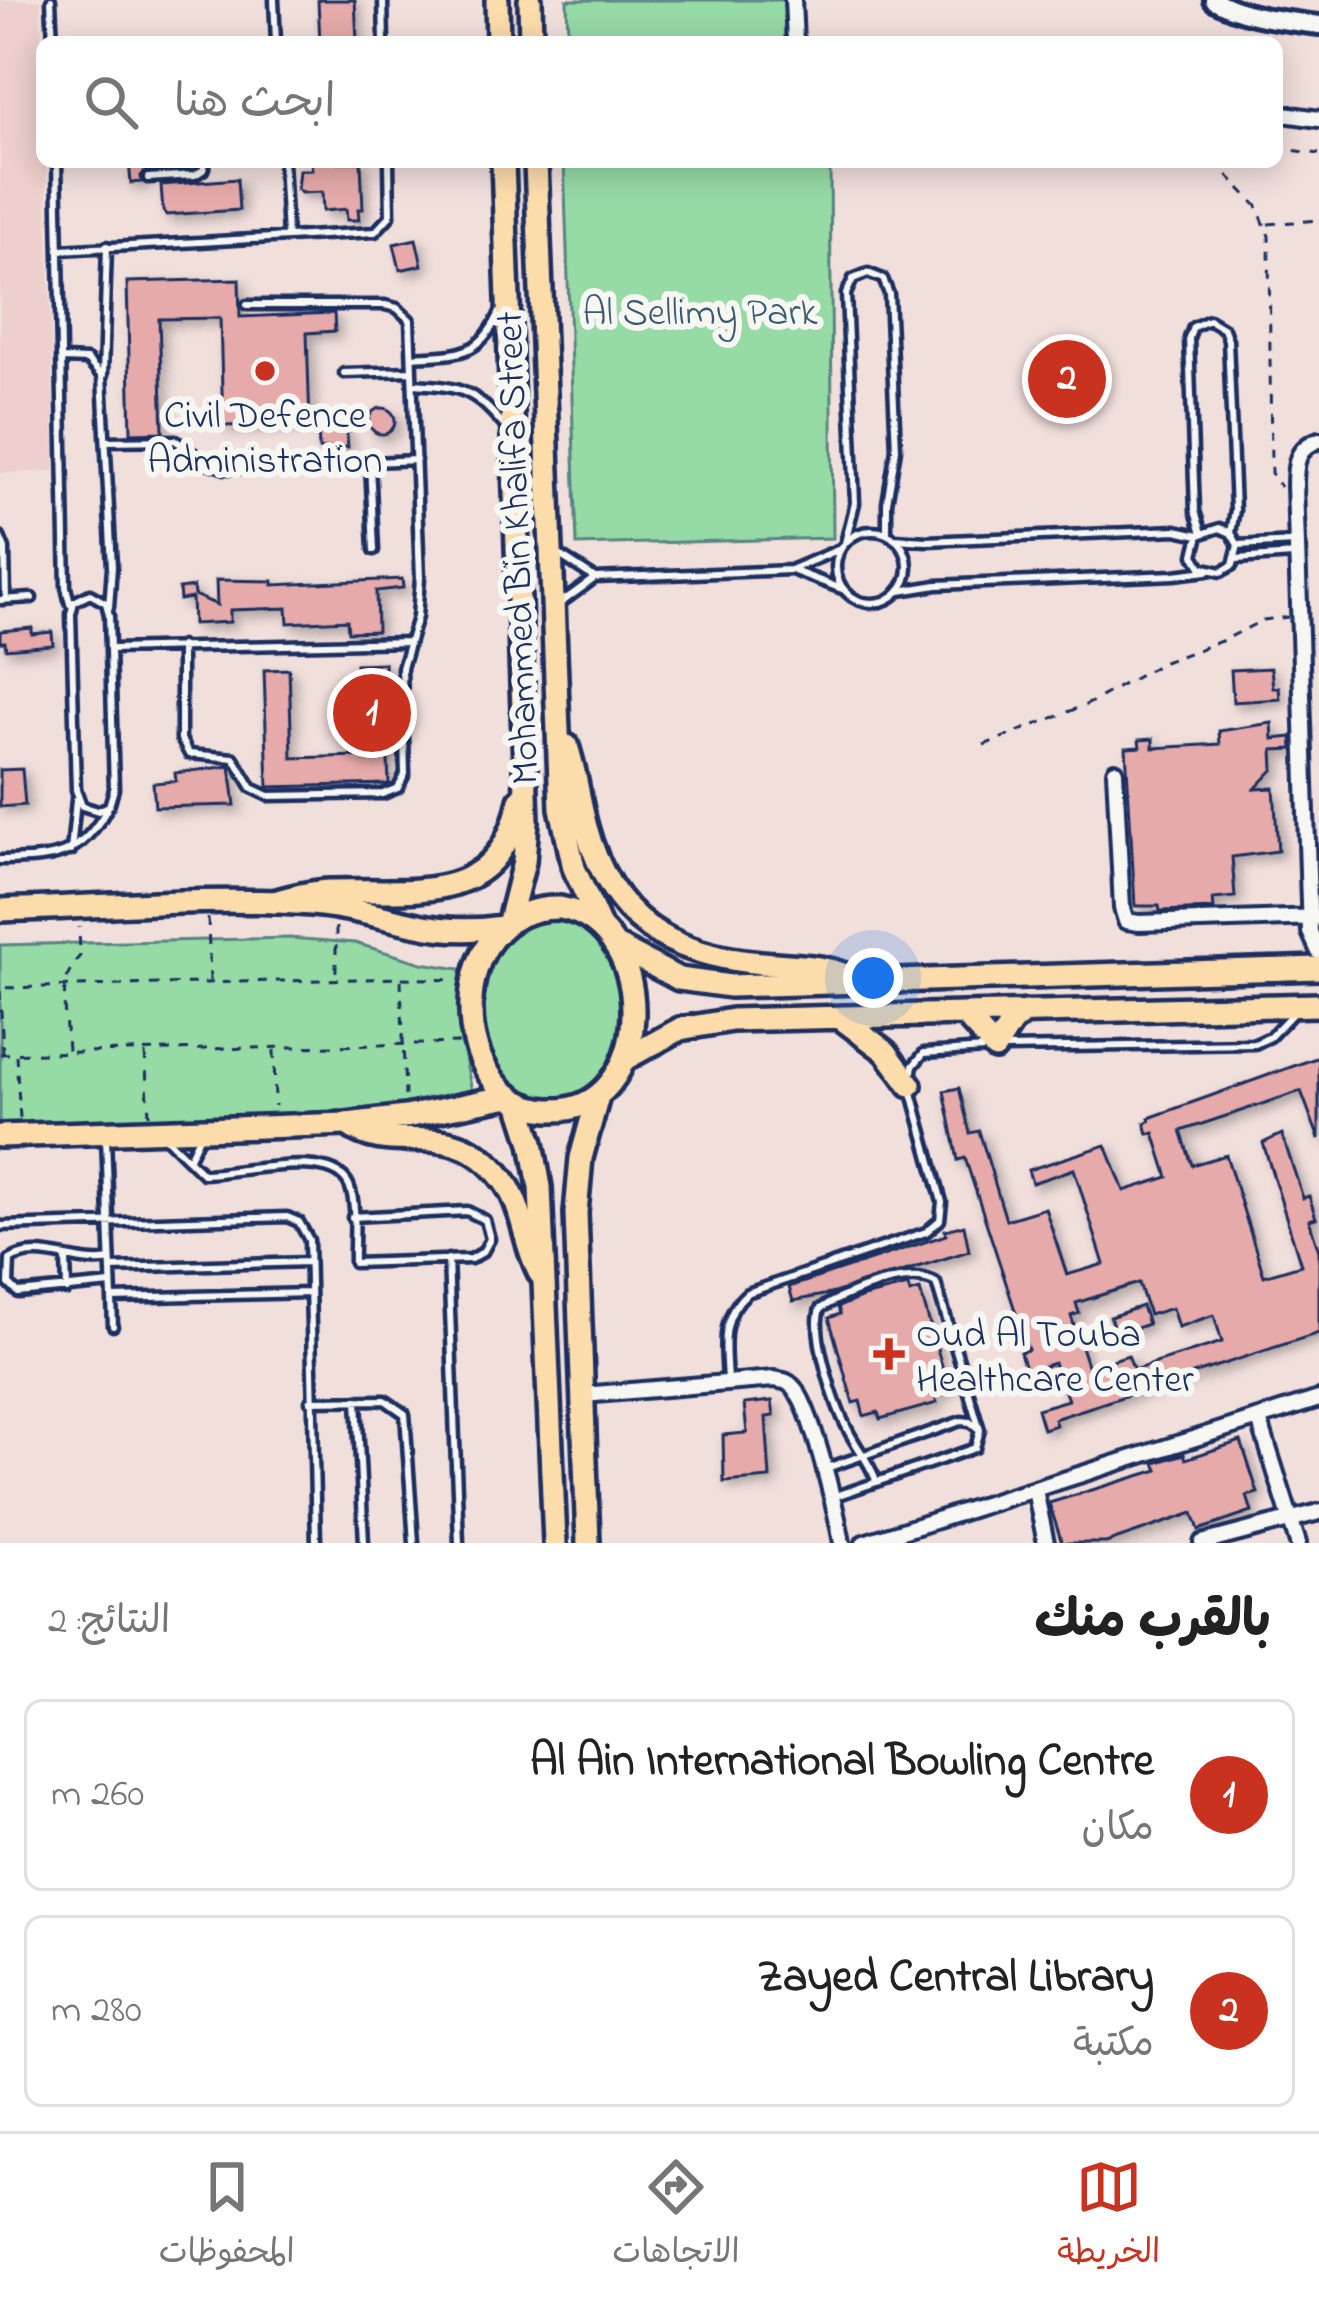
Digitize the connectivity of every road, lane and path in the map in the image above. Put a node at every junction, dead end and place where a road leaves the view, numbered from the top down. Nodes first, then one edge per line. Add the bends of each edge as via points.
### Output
1 (51, 0) edge
2 (274, 0) edge
3 (382, 0) edge
4 (530, 0) edge
5 (793, 0) edge
6 (1214, 0) edge
7 (493, 4) edge
8 (1319, 25) edge
9 (53, 36) edge
10 (276, 36) edge
11 (384, 36) edge
12 (497, 36) edge
13 (532, 36) edge
14 (795, 36) edge
15 (1283, 114) edge
16 (1319, 119) edge
17 (1283, 149) edge
18 (1319, 154) edge
19 (57, 168) edge
20 (202, 168) edge
21 (283, 168) edge
22 (389, 168) edge
23 (502, 168) edge
24 (536, 168) edge
25 (1221, 168) edge
26 (148, 178) dead end
27 (1319, 220) edge
28 (1266, 224) junction
29 (286, 237) junction
30 (107, 246) junction
31 (60, 250) junction
32 (508, 296) junction
33 (247, 305) dead end
34 (413, 357) junction
35 (63, 359) junction
36 (413, 371) junction
37 (344, 373) dead end
38 (103, 382) junction
39 (414, 384) junction
40 (513, 436) junction
41 (1319, 440) edge
42 (106, 441) junction
43 (416, 460) junction
44 (370, 462) junction
45 (1295, 486) junction
46 (1231, 533) junction
47 (1200, 534) junction
48 (891, 536) junction
49 (0, 537) edge
50 (1238, 545) junction
51 (551, 546) junction
52 (843, 546) junction
53 (1299, 548) junction
54 (374, 550) dead end
55 (1237, 559) junction
56 (790, 570) junction
57 (1207, 571) junction
58 (595, 578) junction
59 (842, 590) junction
60 (900, 591) junction
61 (32, 598) dead end
62 (3, 600) edge
63 (71, 608) junction
64 (109, 608) junction
65 (554, 610) junction
66 (1301, 616) junction
67 (408, 641) junction
68 (181, 646) junction
69 (110, 649) junction
70 (1311, 674) edge
71 (558, 720) junction
72 (985, 745) dead end
73 (526, 770) junction
74 (1115, 771) dead end
75 (76, 796) junction
76 (109, 806) junction
77 (70, 851) junction
78 (0, 860) edge
79 (274, 902) junction
80 (208, 904) junction
81 (336, 906) junction
82 (78, 908) junction
83 (0, 910) edge
84 (1313, 922) edge
85 (505, 924) junction
86 (599, 924) junction
87 (620, 948) junction
88 (1319, 952) edge
89 (1319, 968) edge
90 (1288, 970) junction
91 (401, 978) junction
92 (336, 979) junction
93 (473, 981) junction
94 (210, 982) junction
95 (859, 982) junction
96 (64, 986) junction
97 (1309, 1005) edge
98 (1025, 1012) junction
99 (964, 1014) junction
100 (842, 1019) junction
101 (476, 1043) junction
102 (404, 1045) junction
103 (274, 1048) junction
104 (995, 1048) junction
105 (145, 1051) junction
106 (68, 1052) junction
107 (1, 1054) edge
108 (16, 1054) junction
109 (626, 1059) junction
110 (910, 1085) junction
111 (598, 1096) junction
112 (514, 1099) junction
113 (406, 1117) junction
114 (347, 1124) junction
115 (276, 1128) junction
116 (205, 1130) junction
117 (153, 1131) junction
118 (106, 1133) junction
119 (10, 1136) edge
120 (189, 1158) junction
121 (352, 1217) junction
122 (109, 1224) junction
123 (0, 1226) edge
124 (66, 1257) junction
125 (448, 1259) junction
126 (309, 1262) junction
127 (110, 1264) junction
128 (544, 1279) junction
129 (111, 1284) junction
130 (68, 1290) junction
131 (309, 1293) junction
132 (112, 1298) junction
133 (112, 1326) dead end
134 (728, 1383) junction
135 (583, 1395) junction
136 (1319, 1399) edge
137 (357, 1400) junction
138 (310, 1401) junction
139 (1259, 1419) junction
140 (980, 1430) junction
141 (866, 1454) junction
142 (824, 1468) junction
143 (876, 1480) junction
144 (1035, 1490) junction
145 (832, 1497) junction
146 (1319, 1512) edge
147 (1291, 1521) junction
148 (591, 1540) edge
149 (316, 1543) edge
150 (364, 1543) edge
151 (414, 1543) edge
152 (459, 1543) edge
153 (555, 1543) edge
154 (842, 1543) edge
155 (864, 1543) edge
156 (1046, 1543) edge
157 (1202, 1543) edge
158 (1298, 1543) edge

1 - 9 lane
2 - 10 lane
3 - 11 lane
4 - 13 main road
5 - 14 street
6 - 8 street
7 - 12 main road
15 - 16 street
17 - 18 path
19 - 31 lane
20 - 26 lane
21 - 29 lane
22 - 29 lane via 391,211 380,230
23 - 32 main road, Mohammed Bin Khalifa Street
24 - 51 main road, Mohammed Bin Khalifa Street
25 - 28 path
27 - 28 path
28 - 45 path via 1271,472 1280,486
29 - 30 lane
30 - 31 lane
30 - 38 lane
31 - 35 lane
32 - 34 lane via 475,347
32 - 40 main road, Mohammed Bin Khalifa Street
33 - 34 lane via 392,306 410,320
34 - 36 lane
35 - 38 lane via 92,362
35 - 63 lane
36 - 37 lane
36 - 39 lane
38 - 42 lane
39 - 40 lane via 473,394
39 - 43 lane
40 - 73 main road, Mohammed Bin Khalifa Street
41 - 45 street via 1298,454
42 - 44 lane via 175,440 225,469
42 - 64 lane
43 - 44 lane
43 - 67 lane via 420,578
44 - 54 lane
45 - 53 street
46 - 47 lane via 1213,527
46 - 47 lane via 1228,340 1225,328 1209,320 1189,338
46 - 50 lane
47 - 48 lane
47 - 57 lane via 1194,555
48 - 52 lane via 865,532
48 - 52 lane via 888,289 868,273 853,279 846,294 855,503
48 - 60 lane via 907,558
49 - 62 lane
50 - 53 lane
50 - 55 lane
51 - 58 lane
51 - 65 main road, Mohammed Bin Khalifa Street
52 - 56 lane
52 - 59 lane via 835,569
53 - 55 lane
53 - 66 street
55 - 57 lane via 1221,572
56 - 58 lane
56 - 59 lane
57 - 60 lane
58 - 65 lane
59 - 60 lane via 871,604
61 - 62 lane
63 - 64 lane via 89,594
63 - 75 lane
64 - 69 lane
65 - 71 main road, Mohammed Bin Khalifa Street
66 - 70 street
66 - 72 path via 1263,620
67 - 68 lane
67 - 68 lane via 405,774 398,788 378,795 263,795 234,758 189,754 181,739
68 - 69 lane
69 - 76 lane
70 - 84 street
71 - 86 main road, Mohammed Bin Khalifa Street via 564,829
71 - 95 main road via 597,859 633,915 706,956 832,971
73 - 79 main road via 507,838 466,878 428,892 327,891
73 - 85 main road, Mohammed Bin Khalifa Street via 526,842
74 - 84 street via 1126,921
75 - 76 lane via 92,811
75 - 77 lane
76 - 77 lane
77 - 78 lane
79 - 80 main road
79 - 81 main road
80 - 82 main road
80 - 94 path
81 - 85 main road via 435,931
81 - 92 path
82 - 83 main road
82 - 96 path via 80,956
84 - 88 street
84 - 90 street
85 - 86 main road via 560,908
85 - 93 main road
86 - 87 main road
87 - 95 main road via 705,984
87 - 109 main road via 631,1003
89 - 90 main road
90 - 95 main road
91 - 92 path
91 - 93 path
91 - 102 path
92 - 94 path
93 - 101 main road
94 - 96 path
96 - 106 path
96 - 107 path via 0,988
97 - 98 main road
97 - 104 lane via 1255,1044
98 - 99 main road
98 - 104 main road
99 - 100 main road
99 - 104 main road
100 - 109 main road via 708,1023
100 - 110 main road via 886,1052
101 - 102 path
101 - 112 main road via 492,1079
102 - 103 path
102 - 113 path
103 - 105 path
103 - 115 path
104 - 110 lane via 924,1054
105 - 106 path
105 - 117 path
106 - 108 path
107 - 108 path
108 - 119 path
109 - 111 main road
110 - 134 lane via 940,1220 926,1232 747,1293 726,1326
111 - 112 main road via 553,1110
111 - 135 main road via 576,1213
112 - 113 main road
112 - 128 main road via 537,1165
113 - 114 main road
114 - 115 main road
114 - 128 main road via 376,1138 443,1139 489,1163 513,1194
115 - 116 main road
116 - 117 main road
116 - 120 lane
117 - 118 main road
117 - 120 lane
118 - 119 main road
118 - 122 lane
120 - 121 lane via 203,1174 327,1166 350,1187
121 - 125 lane via 354,1263
121 - 125 lane via 480,1215 488,1246 471,1259
122 - 123 lane
122 - 126 lane via 293,1218 308,1233
122 - 127 lane
124 - 127 lane
124 - 130 lane
124 - 130 lane via 14,1256 9,1284 18,1293
125 - 152 lane
126 - 127 lane
126 - 131 lane
127 - 129 lane
128 - 153 main road
129 - 130 lane
129 - 132 lane
131 - 132 lane
131 - 138 lane
132 - 133 lane
134 - 135 street
134 - 142 street via 774,1379 794,1387
135 - 148 main road
136 - 139 street
137 - 138 lane
137 - 150 lane
137 - 151 lane via 391,1402 408,1420
138 - 149 lane
139 - 144 street
139 - 147 street
140 - 141 lane via 961,1421
140 - 141 lane via 938,1288 912,1275 835,1299 817,1317 842,1416
140 - 143 lane via 975,1448
141 - 142 lane
141 - 143 lane
142 - 145 street
143 - 145 lane
144 - 155 street
144 - 156 street
145 - 154 street
146 - 147 street
147 - 157 street
147 - 158 street

